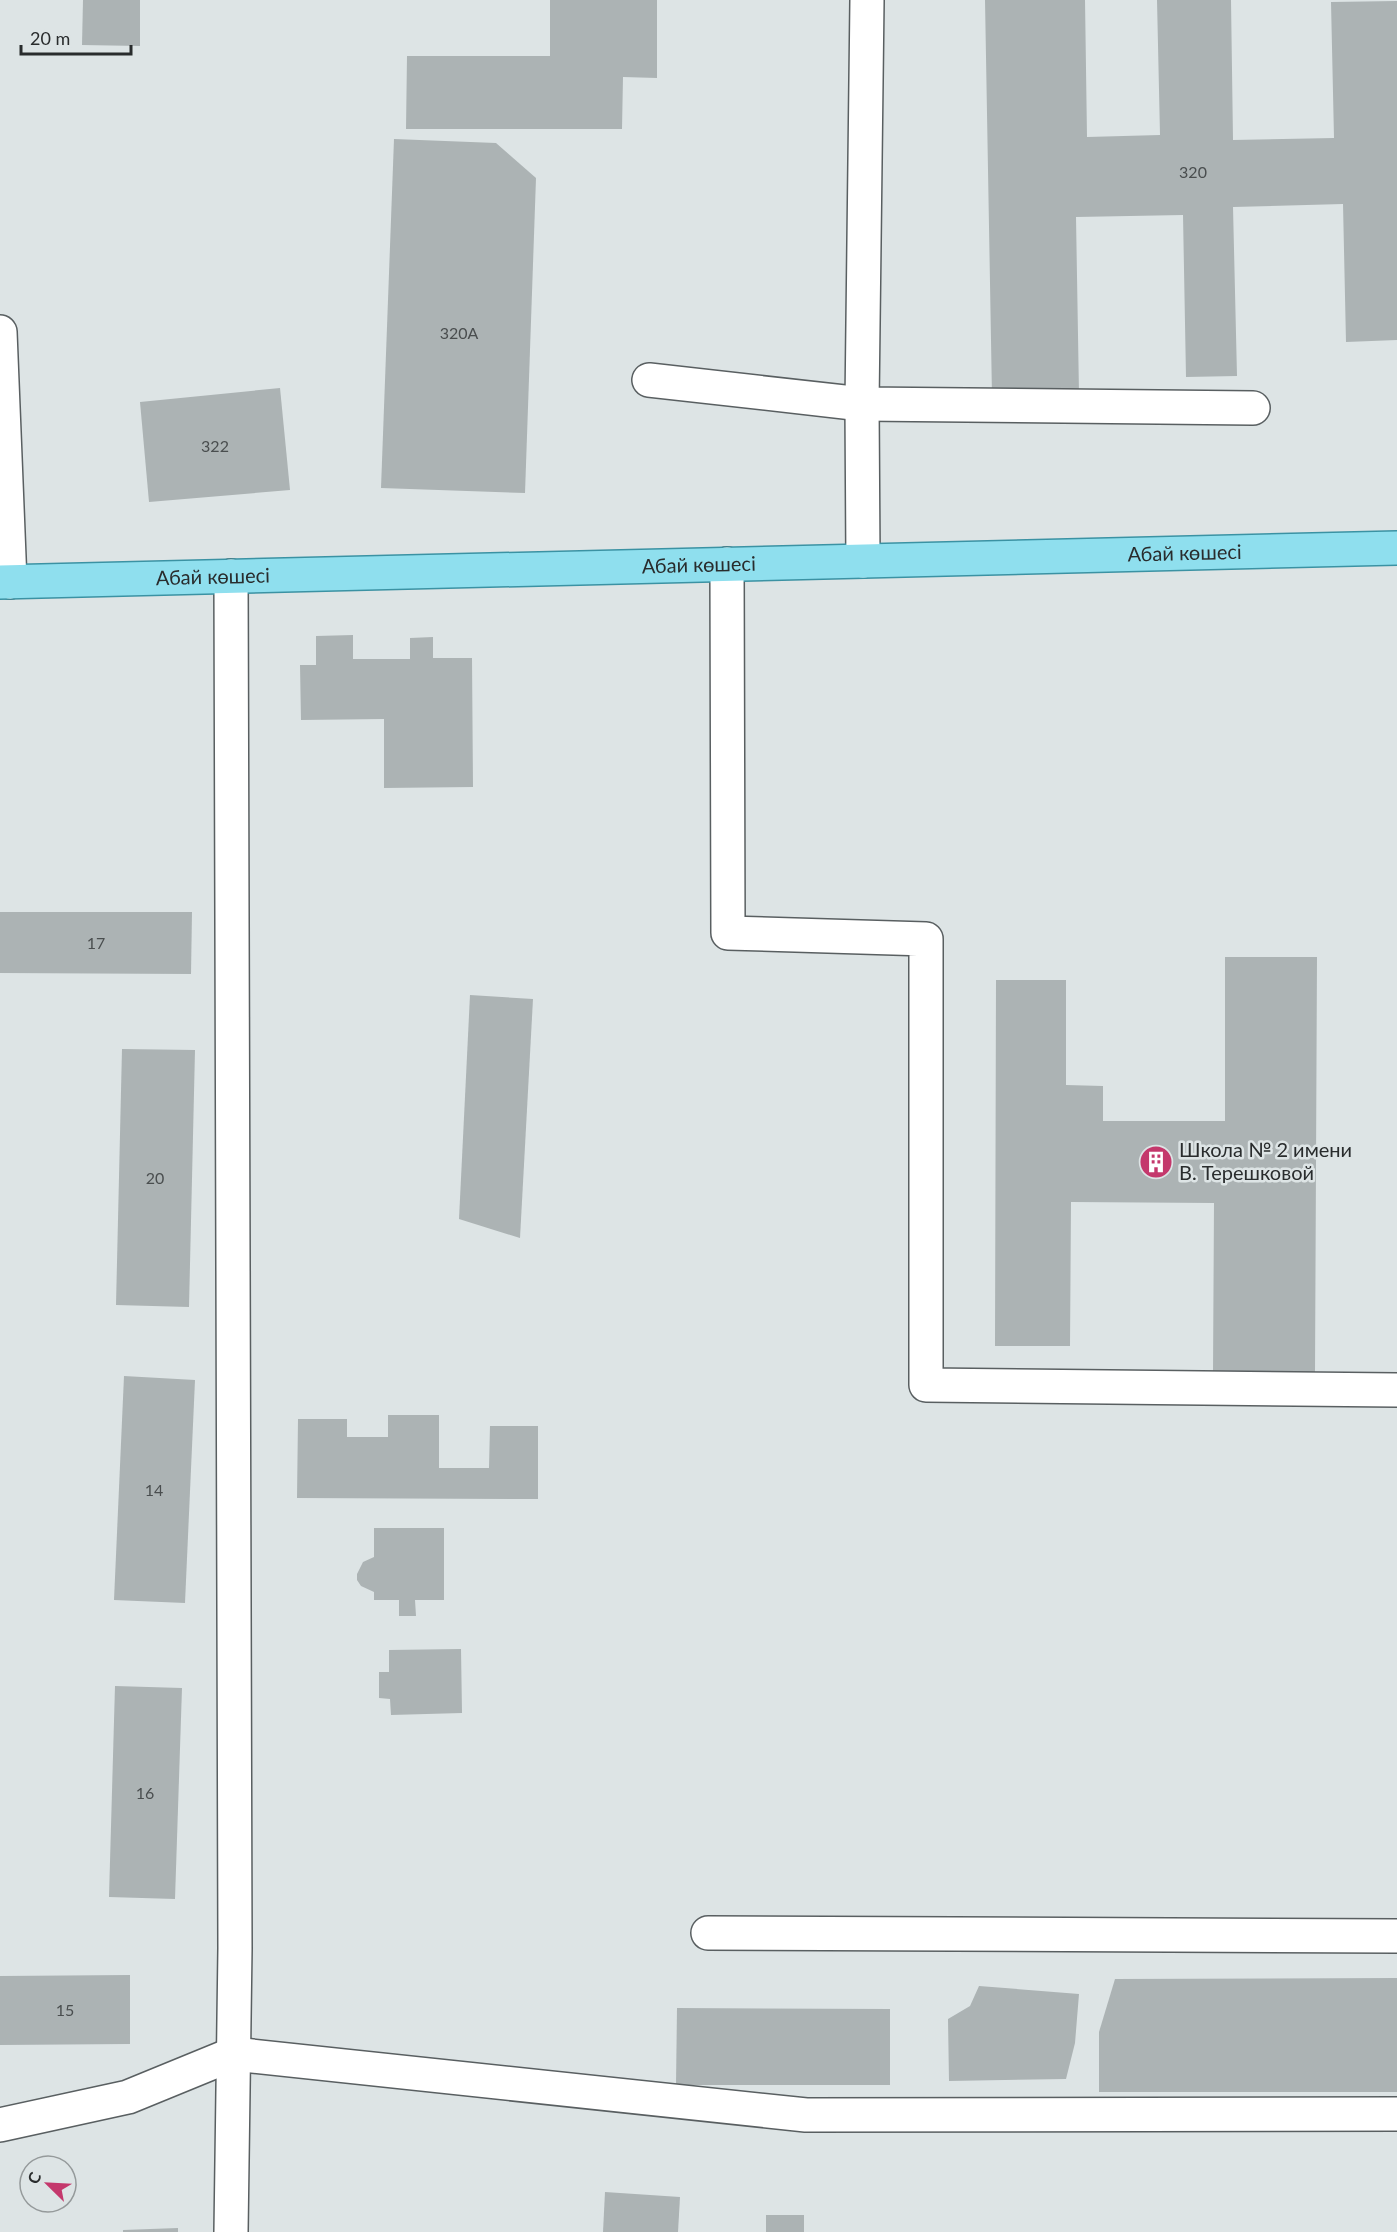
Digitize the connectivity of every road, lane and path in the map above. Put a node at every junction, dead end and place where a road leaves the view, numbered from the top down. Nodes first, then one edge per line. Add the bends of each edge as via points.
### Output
1 (867, 0) edge
2 (0, 332) edge
3 (649, 380) dead end
4 (862, 404) junction
5 (1253, 408) dead end
6 (1397, 548) edge
7 (863, 561) junction
8 (727, 564) junction
9 (231, 576) junction
10 (5, 582) edge
11 (1397, 1390) edge
12 (708, 1933) dead end
13 (1397, 1936) edge
14 (233, 2054) junction
15 (1397, 2114) edge
16 (0, 2125) edge
17 (231, 2232) edge

1 - 4 street
2 - 10 street
3 - 4 street
4 - 5 street
4 - 7 street
6 - 7 main road, Абай көшесі
7 - 8 main road, Абай көшесі
8 - 9 main road, Абай көшесі
8 - 11 street via 728,933 926,939 926,1384
9 - 10 main road, Абай көшесі
9 - 14 street
12 - 13 street
14 - 15 street via 806,2115
14 - 16 street via 128,2097
14 - 17 street

